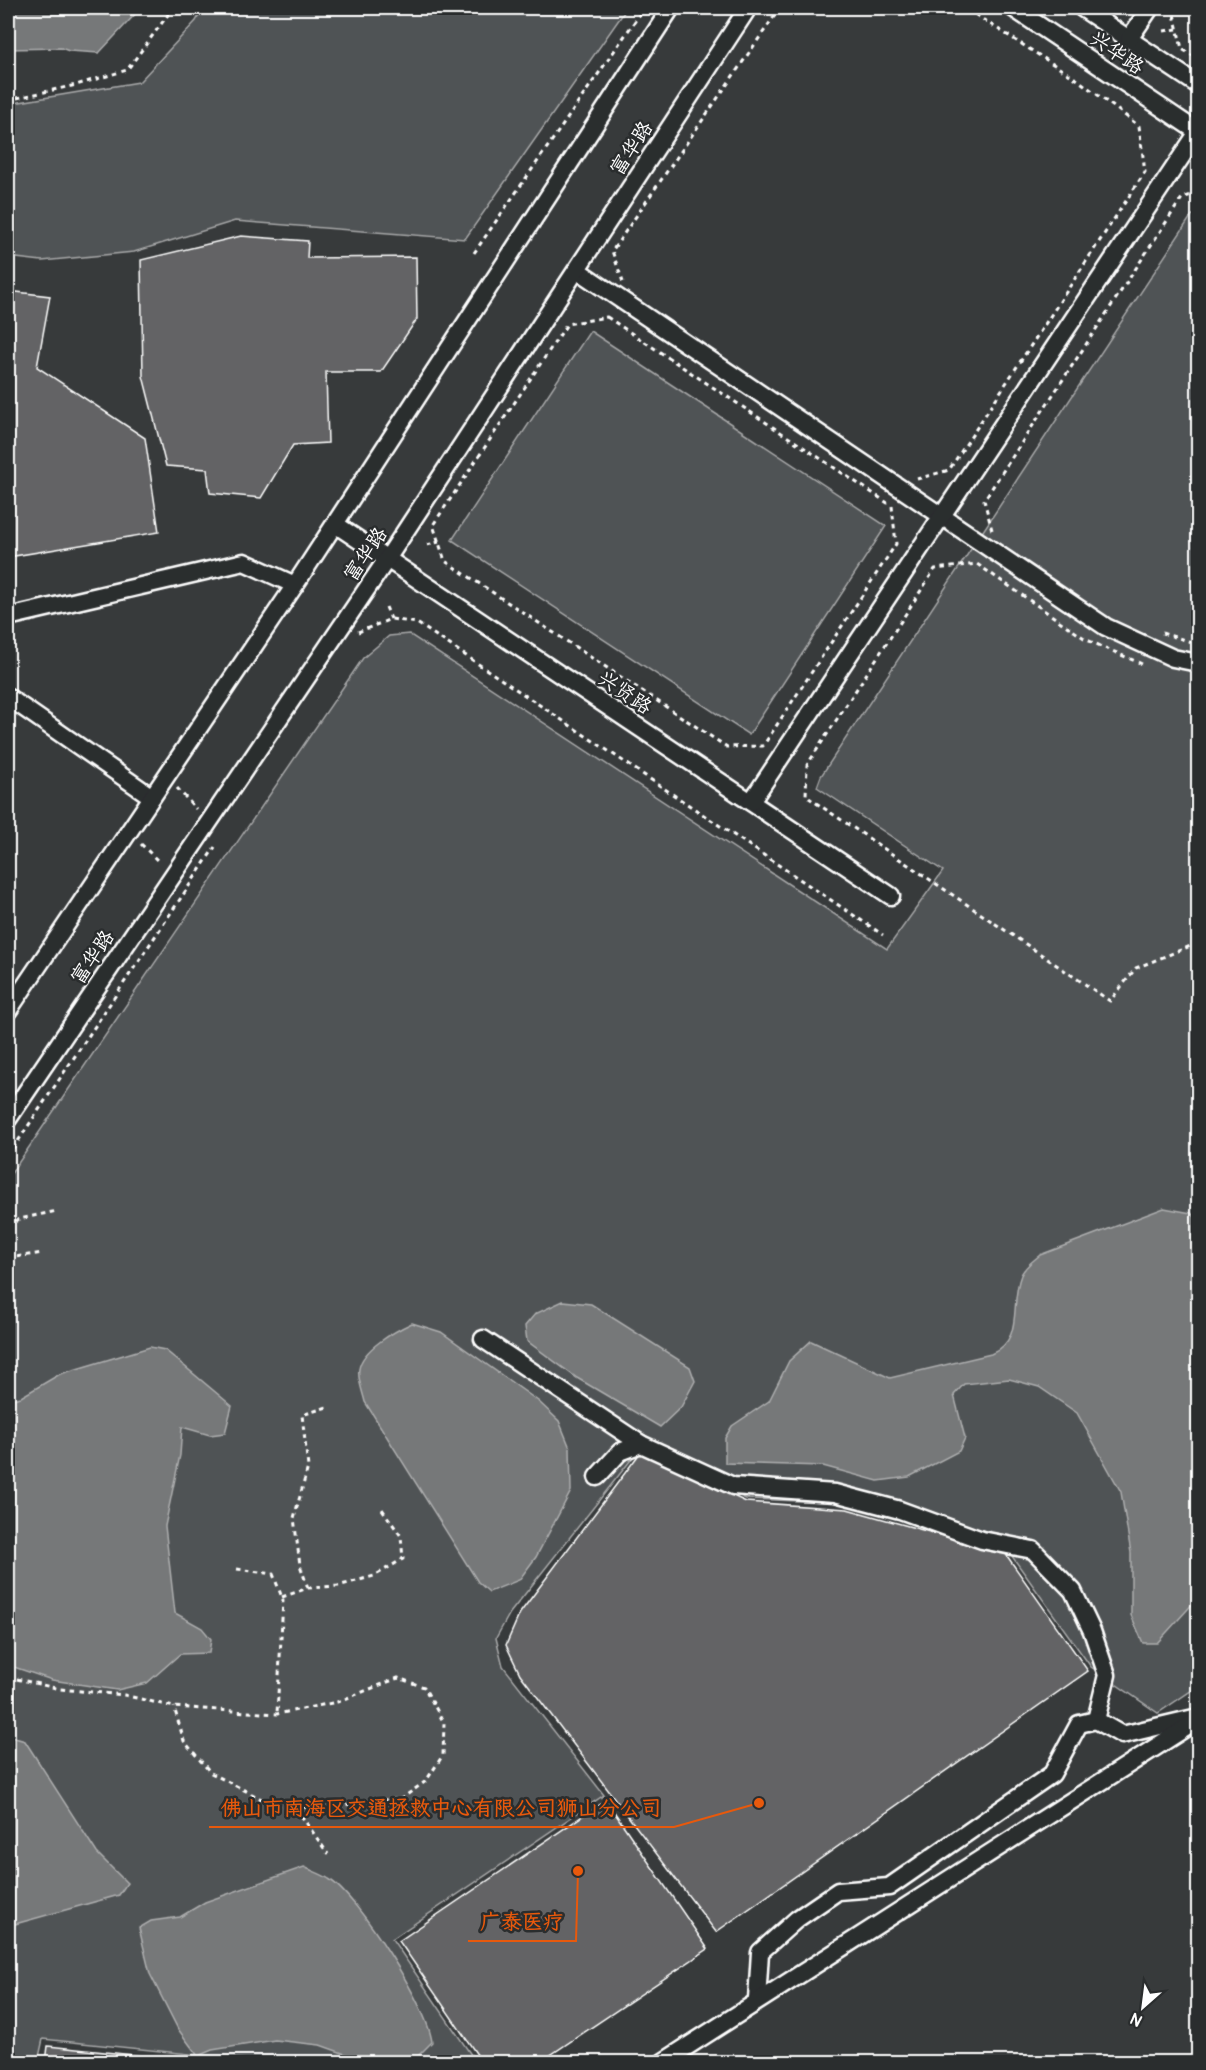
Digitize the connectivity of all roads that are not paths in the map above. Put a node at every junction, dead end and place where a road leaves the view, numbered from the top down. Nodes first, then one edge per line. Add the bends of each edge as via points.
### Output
1 (671, 8) edge
2 (748, 8) edge
3 (1013, 8) edge
4 (1082, 8) edge
5 (1150, 8) edge
6 (1129, 39) junction
7 (1198, 85) edge
8 (1198, 132) edge
9 (577, 270) junction
10 (940, 516) junction
11 (335, 524) junction
12 (387, 559) junction
13 (295, 585) junction
14 (8, 616) edge
15 (1198, 663) edge
16 (8, 697) edge
17 (152, 796) junction
18 (751, 802) junction
19 (891, 896) dead end
20 (8, 1011) edge
21 (8, 1119) edge
22 (483, 1339) dead end
23 (641, 1444) junction
24 (597, 1477) dead end
25 (1198, 1718) edge
26 (1096, 1720) junction
27 (756, 2000) junction
28 (663, 2062) edge

1 - 11 street, 富华路
2 - 9 street, 富华路
3 - 8 street, 兴华路
4 - 6 street, 兴华路
5 - 6 street
6 - 7 street, 兴华路
8 - 10 street
9 - 10 street
9 - 12 street, 富华路
10 - 15 street via 1106,627 1173,658
10 - 18 street
11 - 12 street, 兴贤路
11 - 13 street, 富华路
12 - 18 street, 兴贤路
12 - 21 street, 富华路
13 - 14 street via 244,562
13 - 17 street, 富华路
16 - 17 street
17 - 20 street, 富华路
18 - 19 street, 兴贤路
22 - 23 street
23 - 24 street via 620,1452
23 - 26 street via 733,1486 836,1493 900,1510 982,1540 1033,1550 1073,1591 1092,1630 1107,1675
25 - 26 street via 1122,1735
25 - 27 street
26 - 27 street via 1079,1724 1052,1774 889,1887 838,1890 797,1919 760,1952
27 - 28 street

